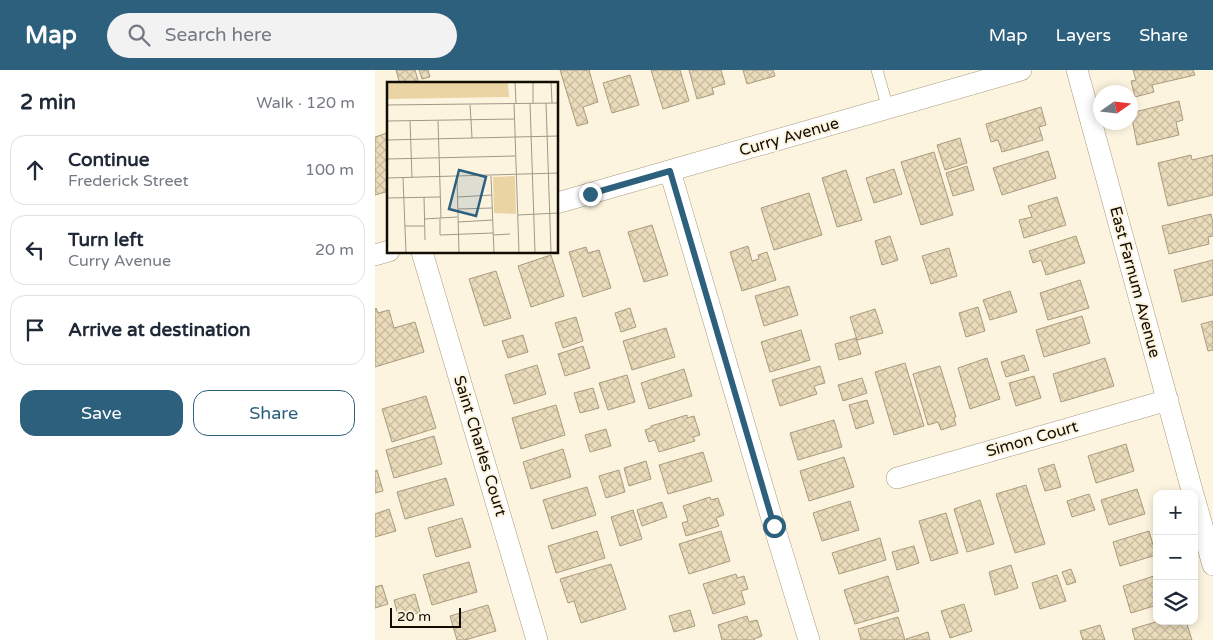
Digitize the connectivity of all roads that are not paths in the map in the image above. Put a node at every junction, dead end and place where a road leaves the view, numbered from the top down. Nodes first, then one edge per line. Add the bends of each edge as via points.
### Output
1 (877, 70) edge
2 (1021, 70) edge
3 (1077, 70) edge
4 (888, 109) junction
5 (670, 171) junction
6 (559, 202) edge
7 (423, 254) edge
8 (1168, 400) junction
9 (897, 478) dead end
10 (1193, 490) edge
11 (1198, 510) edge
12 (1213, 565) edge
13 (537, 640) edge
14 (809, 640) edge

1 - 4 lane
2 - 4 street, Curry Avenue
3 - 8 street, East Farnum Avenue
4 - 5 street, Curry Avenue
5 - 6 street, Curry Avenue
5 - 14 street
7 - 13 street, Saint Charles Court
8 - 9 street, Simon Court
8 - 10 street, East Farnum Avenue
11 - 12 street, East Farnum Avenue

